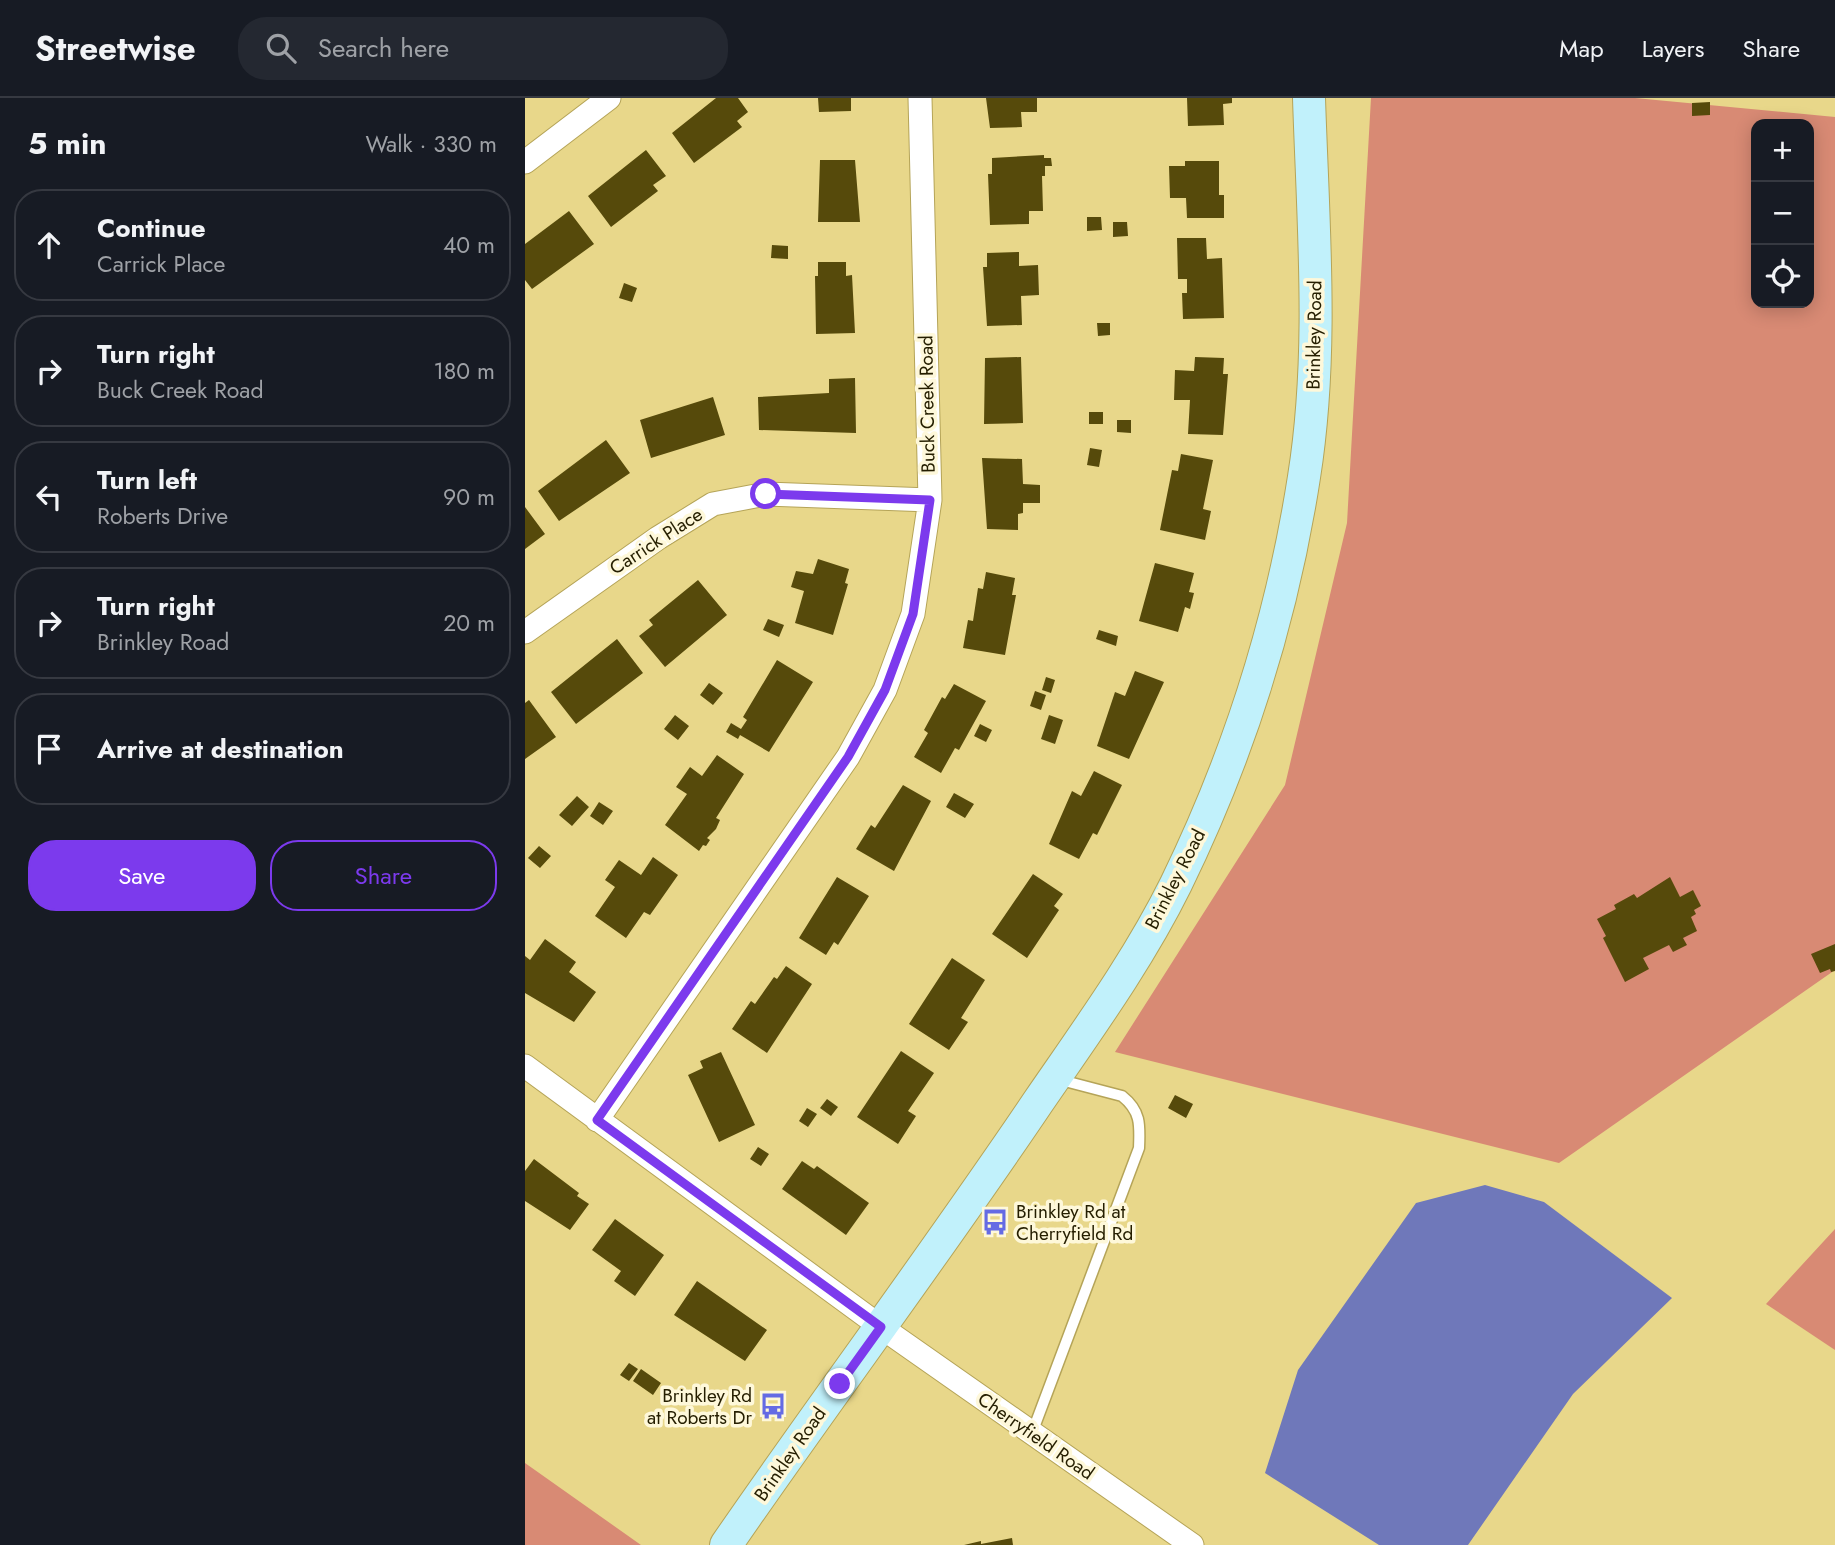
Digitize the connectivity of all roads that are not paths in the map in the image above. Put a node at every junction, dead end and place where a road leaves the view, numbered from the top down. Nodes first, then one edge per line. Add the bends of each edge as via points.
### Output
1 (609, 98) edge
2 (920, 98) edge
3 (1309, 98) edge
4 (525, 162) edge
5 (930, 500) junction
6 (525, 632) edge
7 (525, 1066) edge
8 (1054, 1078) junction
9 (597, 1120) junction
10 (881, 1327) junction
11 (1032, 1433) junction
12 (726, 1545) edge
13 (1192, 1545) edge

1 - 4 street
2 - 5 street, Buck Creek Road
3 - 8 main road, Brinkley Road via 1315,362 1304,478 1286,578 1259,681 1209,812 1153,924
5 - 6 street, Carrick Place via 766,494 713,504
5 - 9 street, Buck Creek Road via 913,614 885,690 848,757
7 - 9 street, Cherryfield Road
8 - 10 main road, Brinkley Road
8 - 11 lane via 1131,1102 1140,1123 1139,1148
9 - 10 street, Cherryfield Road
10 - 11 street, Cherryfield Road
10 - 12 main road, Brinkley Road
11 - 13 street, Cherryfield Road

